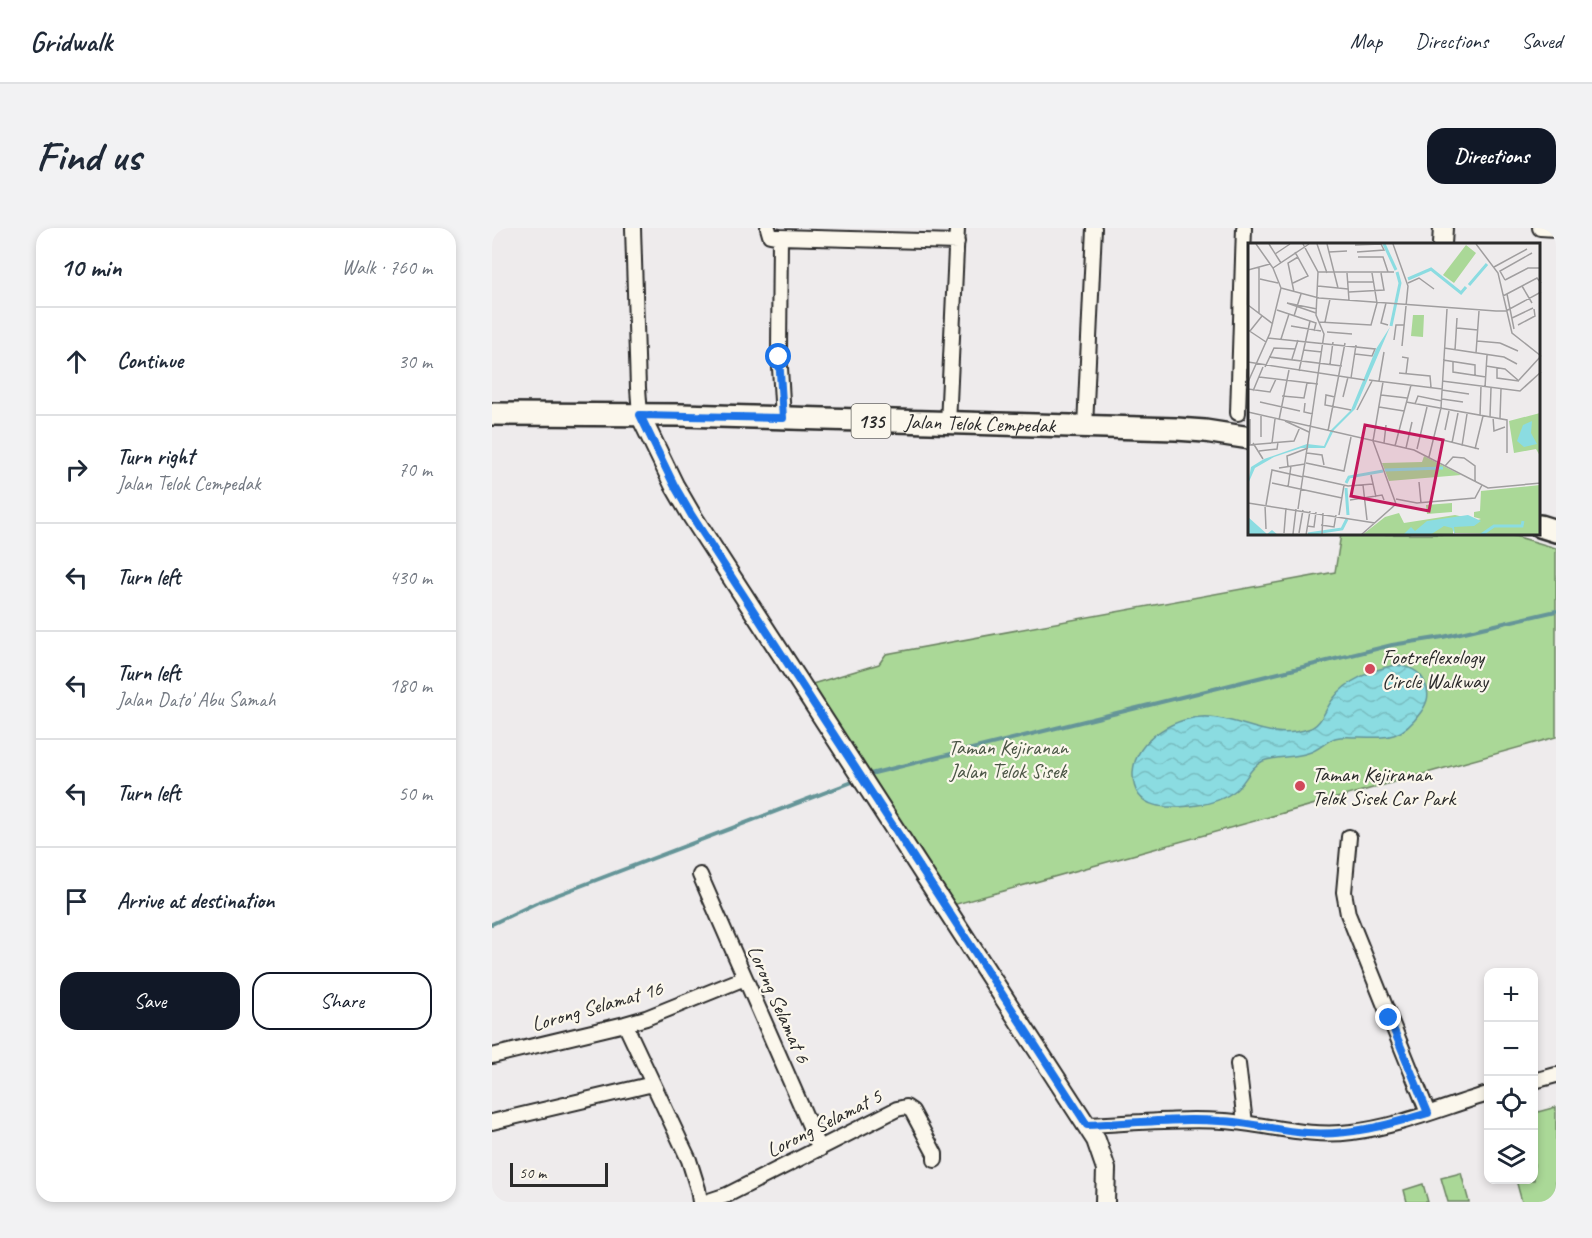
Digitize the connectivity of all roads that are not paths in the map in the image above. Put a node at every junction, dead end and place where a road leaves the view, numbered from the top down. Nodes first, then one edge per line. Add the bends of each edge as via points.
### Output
1 (633, 228) edge
2 (768, 228) edge
3 (1094, 228) edge
4 (1244, 228) edge
5 (1443, 228) edge
6 (1540, 228) edge
7 (1556, 229) edge
8 (957, 235) edge
9 (780, 237) junction
10 (1442, 243) edge
11 (1238, 413) dead end
12 (492, 414) edge
13 (640, 415) junction
14 (783, 418) junction
15 (948, 424) junction
16 (1085, 427) junction
17 (1248, 438) edge
18 (1541, 527) edge
19 (1556, 531) edge
20 (1348, 837) dead end
21 (700, 875) dead end
22 (745, 978) junction
23 (625, 1024) junction
24 (492, 1056) edge
25 (1238, 1064) dead end
26 (1556, 1075) edge
27 (1538, 1080) edge
28 (653, 1084) junction
29 (1484, 1095) edge
30 (1428, 1113) junction
31 (492, 1122) edge
32 (1245, 1123) junction
33 (1087, 1125) junction
34 (820, 1149) junction
35 (935, 1160) dead end
36 (700, 1202) edge
37 (706, 1202) edge
38 (1106, 1202) edge

1 - 13 street
2 - 9 street via 770,235
3 - 16 street
4 - 11 street
5 - 10 street
6 - 7 street
8 - 9 street
8 - 15 street
9 - 14 street
12 - 13 main road, Jalan Telok Cempedak / 135
13 - 14 main road, Jalan Telok Cempedak / 135
13 - 33 street via 692,516
14 - 15 main road, Jalan Telok Cempedak / 135
15 - 16 main road, Jalan Telok Cempedak / 135
16 - 17 main road, Jalan Telok Cempedak / 135 via 1205,431
18 - 19 main road
20 - 30 street via 1344,891 1348,914
21 - 22 street, Lorong Selamat 6
22 - 23 street, Lorong Selamat 16
22 - 34 street, Lorong Selamat 6
23 - 24 street, Lorong Selamat 16
23 - 28 street
25 - 32 street
26 - 27 street
28 - 31 street
28 - 36 street via 689,1160
29 - 30 street
30 - 32 street via 1373,1129 1331,1134
32 - 33 street via 1198,1120
33 - 38 street via 1106,1169
34 - 35 street, Lorong Selamat 5 via 906,1107 912,1111
34 - 37 street, Lorong Selamat 5

